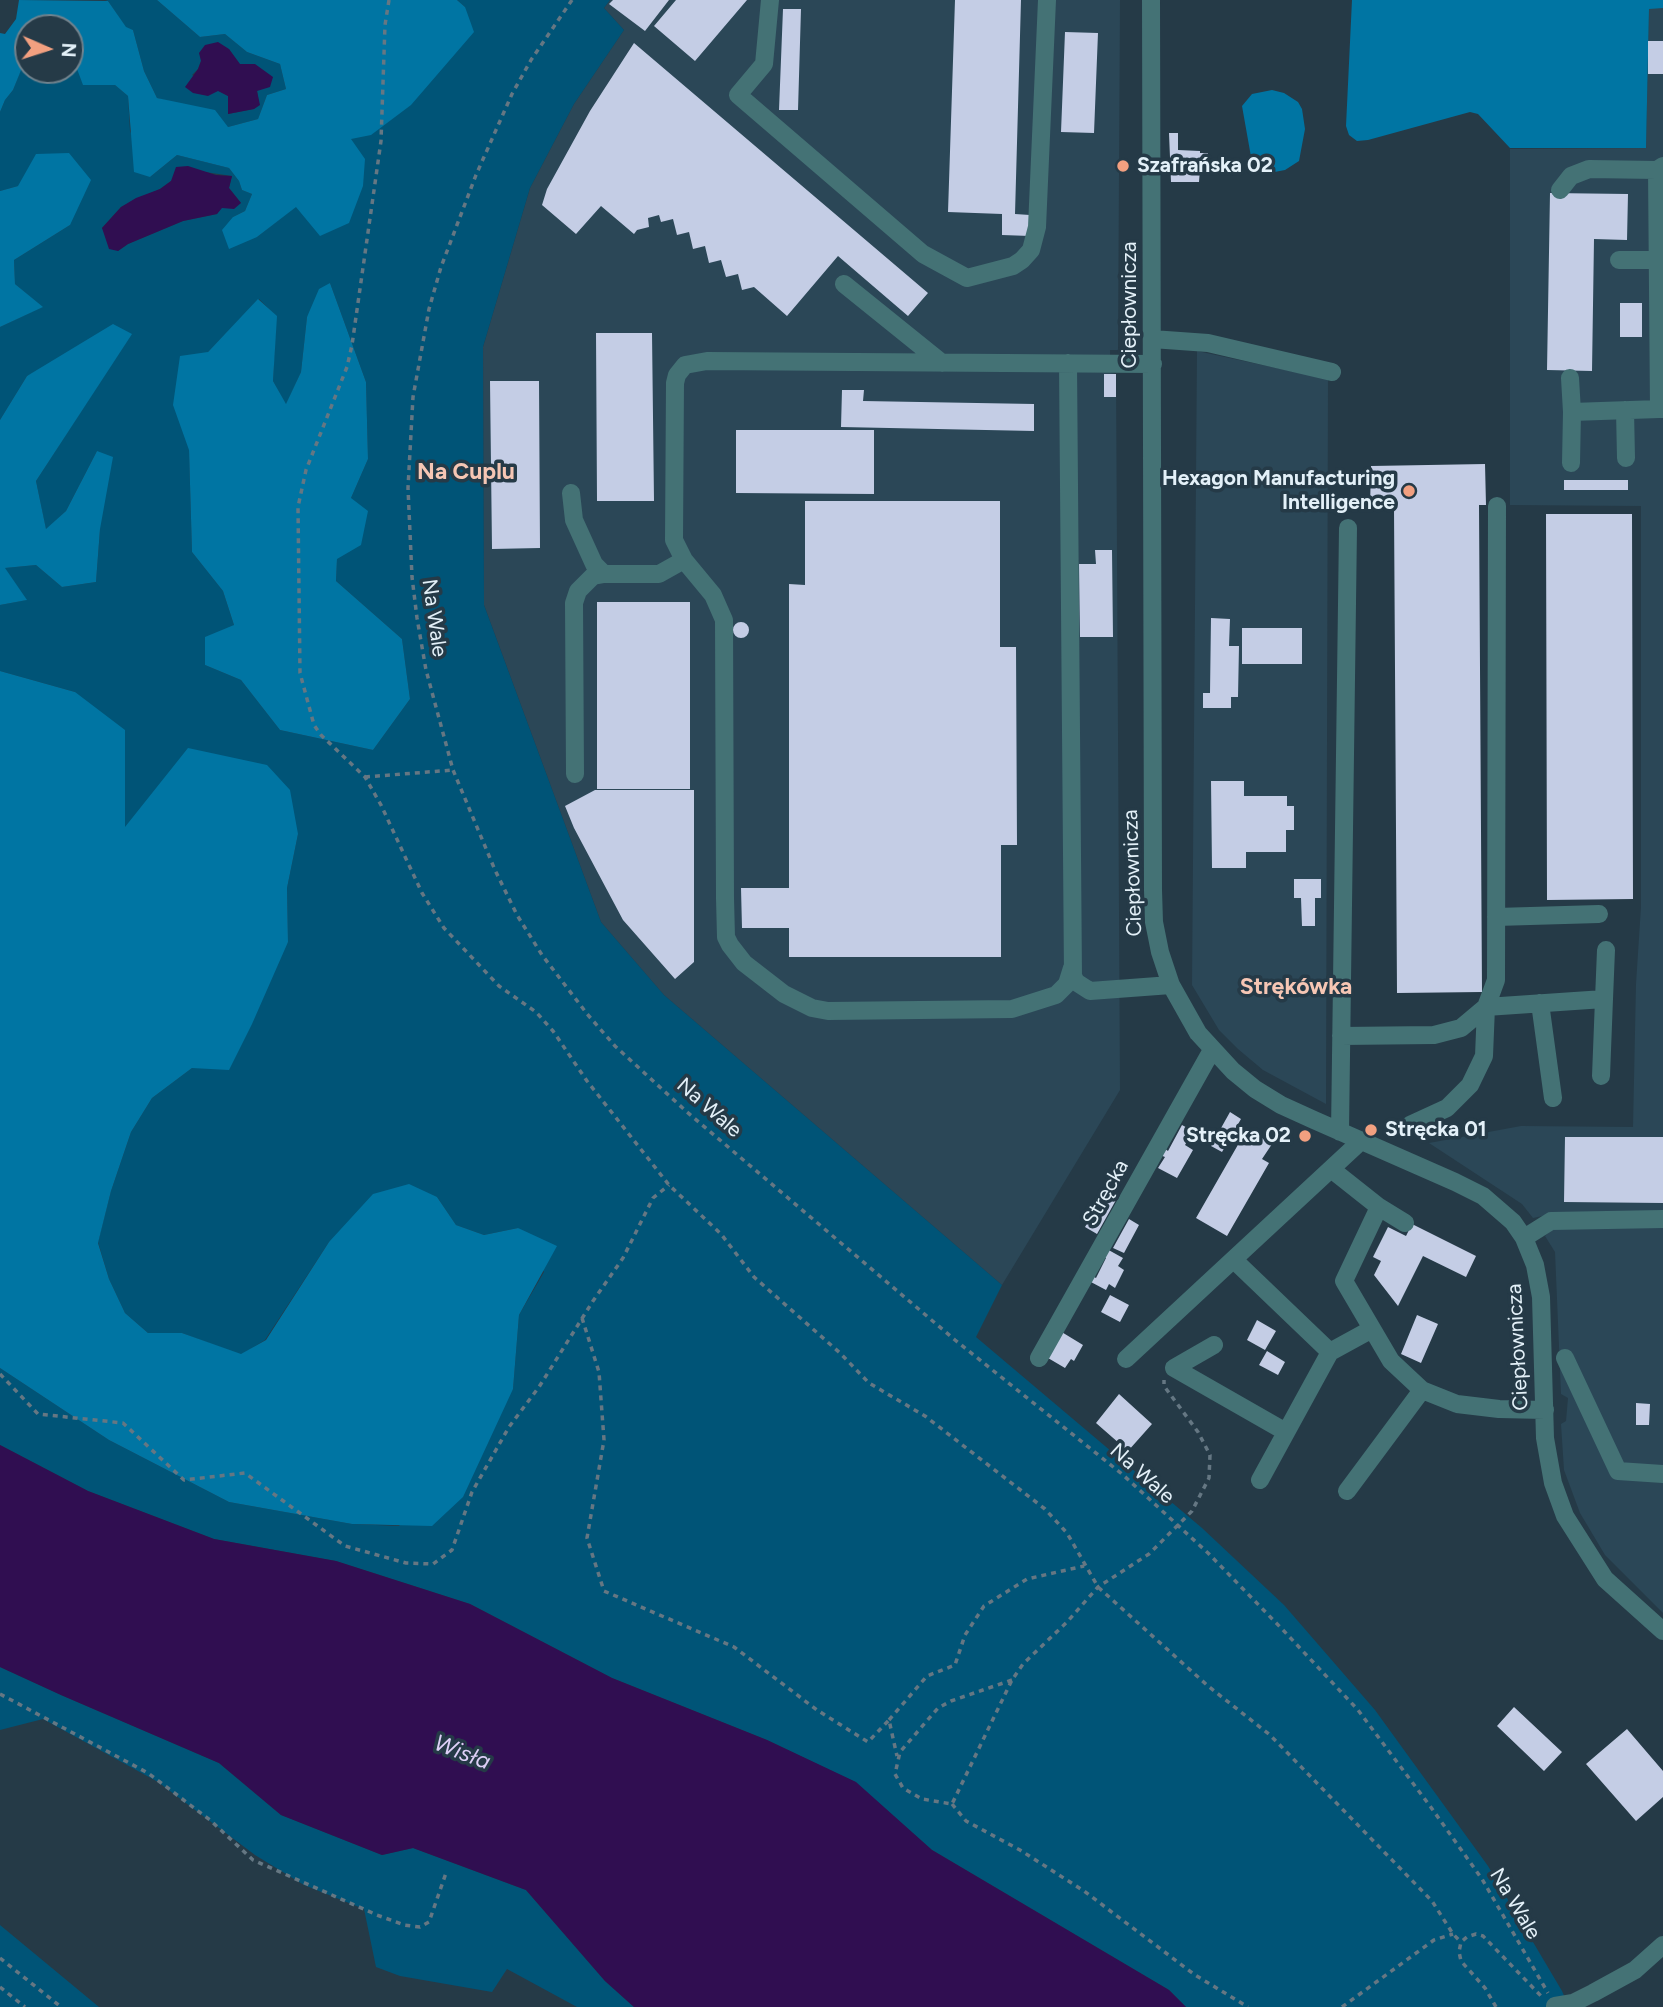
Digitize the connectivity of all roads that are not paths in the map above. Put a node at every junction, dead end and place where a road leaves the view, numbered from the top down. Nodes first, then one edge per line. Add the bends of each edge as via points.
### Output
1 (770, 0) edge
2 (1047, 0) edge
3 (1151, 0) edge
4 (1660, 168) edge
5 (1560, 190) dead end
6 (1619, 260) dead end
7 (1658, 260) junction
8 (844, 284) dead end
9 (1152, 339) junction
10 (942, 363) junction
11 (1068, 363) junction
12 (1153, 364) junction
13 (1332, 372) dead end
14 (1570, 377) dead end
15 (1661, 409) edge
16 (1625, 410) junction
17 (1572, 412) junction
18 (1626, 458) dead end
19 (1571, 463) dead end
20 (571, 493) dead end
21 (1497, 506) dead end
22 (1348, 528) dead end
23 (684, 560) junction
24 (604, 574) junction
25 (575, 774) dead end
26 (1599, 914) dead end
27 (1496, 917) junction
28 (1606, 950) dead end
29 (1072, 968) junction
30 (1171, 985) junction
31 (1094, 992) junction
32 (1047, 999) junction
33 (1604, 999) junction
34 (1540, 1003) junction
35 (1486, 1007) junction
36 (1341, 1036) junction
37 (1212, 1050) junction
38 (1601, 1076) dead end
39 (1553, 1098) dead end
40 (1410, 1125) dead end
41 (1340, 1132) junction
42 (1361, 1141) junction
43 (1331, 1169) junction
44 (1379, 1207) junction
45 (1663, 1219) edge
46 (1405, 1223) dead end
47 (1524, 1238) junction
48 (1234, 1260) junction
49 (1372, 1329) junction
50 (1214, 1345) dead end
51 (1330, 1352) junction
52 (1565, 1357) dead end
53 (1039, 1358) dead end
54 (1126, 1359) dead end
55 (1422, 1390) junction
56 (1545, 1410) junction
57 (1286, 1432) junction
58 (1663, 1474) edge
59 (1260, 1480) dead end
60 (1347, 1491) dead end
61 (1663, 1632) edge
62 (1663, 1945) edge
63 (1555, 2006) edge

1 - 2 street via 764,64 738,95 923,254 967,278 1013,266 1031,250 1037,227
3 - 9 street, Ciepłownicza
4 - 5 street via 1589,169 1571,176
4 - 7 street
6 - 7 street
7 - 15 street
8 - 10 street
9 - 12 street, Ciepłownicza
9 - 13 street via 1208,343
10 - 11 street
10 - 23 street via 707,361 685,365 677,375 674,400 673,530
11 - 12 street
11 - 29 street
12 - 30 street, Ciepłownicza via 1153,890 1154,922
14 - 17 street
15 - 16 street
16 - 17 street
16 - 18 street
17 - 19 street
20 - 24 street via 574,520 594,564
21 - 27 street
22 - 36 street
23 - 24 street via 659,573
23 - 32 street via 713,595 724,620 725,928 736,954 784,994 828,1011 1005,1010
24 - 25 street via 585,582 574,603
26 - 27 street
27 - 35 street via 1496,980
28 - 33 street
29 - 31 street via 1076,982
29 - 32 street via 1067,984
30 - 31 street
30 - 37 street, Ciepłownicza
31 - 32 street
33 - 34 street
33 - 38 street
34 - 35 street
34 - 39 street
35 - 36 street via 1461,1028 1434,1035
35 - 40 street via 1484,1056 1470,1085 1447,1108
36 - 41 street
37 - 41 street, Ciepłownicza via 1255,1089
37 - 53 street, Stręcka
41 - 42 street, Ciepłownicza
42 - 43 street
42 - 47 street, Ciepłownicza via 1483,1196
43 - 44 street
43 - 48 street
44 - 46 street
44 - 49 street via 1344,1281
45 - 47 street via 1550,1221
47 - 56 street, Ciepłownicza via 1541,1297
48 - 51 street
48 - 54 street
49 - 51 street
49 - 55 street via 1391,1361
50 - 57 street via 1174,1368
51 - 57 street
52 - 58 street via 1618,1471
55 - 56 street via 1457,1404
55 - 60 street
56 - 61 street, Ciepłownicza via 1548,1461 1565,1516 1605,1579
57 - 59 street
62 - 63 street via 1635,1970 1573,2003

